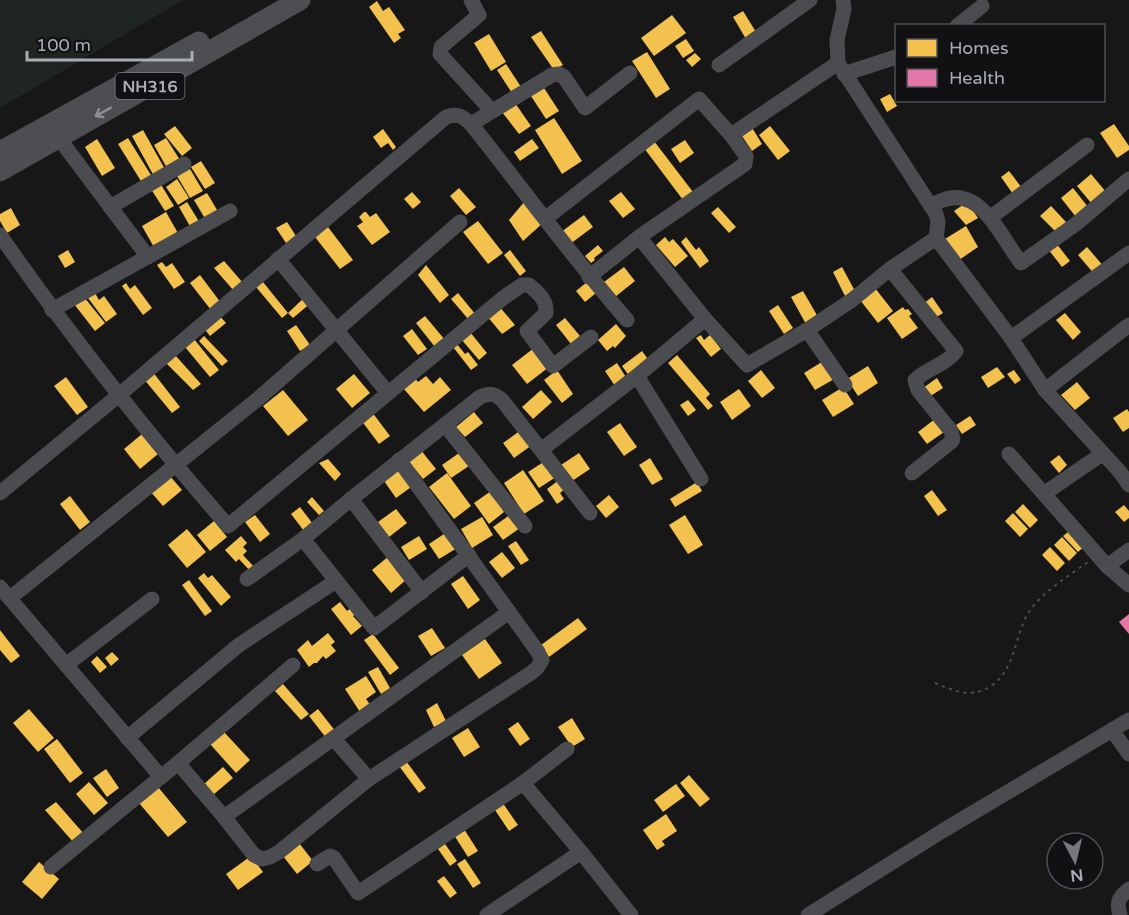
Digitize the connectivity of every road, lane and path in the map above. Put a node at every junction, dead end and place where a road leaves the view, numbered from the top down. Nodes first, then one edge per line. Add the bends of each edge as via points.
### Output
1 (274, 0) edge
2 (300, 0) edge
3 (471, 0) edge
4 (810, 0) edge
5 (843, 0) edge
6 (982, 6) dead end
7 (960, 24) edge
8 (895, 57) edge
9 (719, 65) dead end
10 (841, 69) junction
11 (630, 74) dead end
12 (491, 110) junction
13 (471, 124) junction
14 (731, 135) junction
15 (58, 137) junction
16 (1086, 145) dead end
17 (0, 152) edge
18 (184, 164) dead end
19 (0, 171) edge
20 (1129, 179) edge
21 (931, 206) junction
22 (110, 207) junction
23 (230, 211) dead end
24 (991, 217) junction
25 (546, 218) junction
26 (460, 222) dead end
27 (0, 236) edge
28 (639, 237) junction
29 (936, 238) junction
30 (148, 257) junction
31 (278, 259) junction
32 (1126, 261) edge
33 (890, 269) junction
34 (590, 277) junction
35 (52, 310) junction
36 (705, 319) junction
37 (627, 320) dead end
38 (1129, 325) edge
39 (337, 330) junction
40 (807, 330) junction
41 (591, 338) dead end
42 (1011, 338) junction
43 (637, 376) junction
44 (845, 385) dead end
45 (1045, 390) junction
46 (388, 393) junction
47 (118, 395) junction
48 (445, 425) junction
49 (541, 450) junction
50 (1009, 454) dead end
51 (1102, 454) junction
52 (399, 460) junction
53 (175, 465) junction
54 (912, 473) dead end
55 (1124, 473) edge
56 (701, 479) dead end
57 (1129, 485) edge
58 (0, 493) edge
59 (1045, 494) junction
60 (351, 499) junction
61 (590, 513) dead end
62 (525, 526) dead end
63 (303, 539) junction
64 (1129, 550) edge
65 (469, 555) junction
66 (1102, 560) junction
67 (247, 579) dead end
68 (336, 581) junction
69 (1129, 585) edge
70 (422, 592) junction
71 (5, 593) edge
72 (152, 599) dead end
73 (509, 612) junction
74 (293, 665) dead end
75 (66, 666) junction
76 (935, 683) dead end
77 (1129, 720) edge
78 (1112, 730) junction
79 (127, 738) junction
80 (334, 739) junction
81 (567, 749) dead end
82 (1129, 754) edge
83 (178, 763) junction
84 (161, 777) junction
85 (369, 779) junction
86 (523, 783) junction
87 (224, 817) junction
88 (581, 852) junction
89 (317, 864) dead end
90 (51, 867) dead end
91 (1129, 889) edge
92 (487, 915) edge
93 (631, 915) edge
94 (808, 915) edge
95 (1120, 915) edge

1 - 17 highway, NH316
2 -> 15 highway, NH316
3 - 12 street via 479,15 441,47 440,54
4 - 9 street
5 - 10 street via 837,40
6 - 7 street
8 - 10 street
10 - 14 street
10 - 21 street
11 - 12 street via 585,108 559,74
12 - 13 street
13 - 25 street
13 - 31 street via 462,116 446,117
14 - 25 street via 699,99
14 - 28 street via 746,156 745,164
15 - 19 highway, NH316
15 - 22 street
16 - 24 street
18 - 22 street
20 - 24 street via 1076,224 1021,262
21 - 24 street via 948,197 966,197
21 - 29 street via 938,222
22 - 30 street
23 - 30 street
25 - 34 street
26 - 39 street
27 - 35 street
28 - 34 street
28 - 36 street
29 - 33 street
29 - 42 street
30 - 35 street
31 - 39 street
31 - 47 street
32 - 42 street
33 - 40 street
33 - 54 street via 956,351 951,359 924,371 915,380 953,439
34 - 37 street
35 - 47 street
36 - 40 street via 747,365
36 - 43 street
38 - 45 street
39 - 46 street
39 - 53 street
40 - 44 street
41 - 46 street via 553,366 527,331 546,313 547,306 529,285 522,285
42 - 45 street
43 - 49 street
43 - 56 street
45 - 51 street
46 - 53 street via 228,526
47 - 53 street
47 - 58 street
48 - 49 street via 480,397 496,395
48 - 52 street
48 - 62 street
49 - 61 street
50 - 59 street
51 - 55 street
51 - 59 street
52 - 60 street
52 - 65 street
53 - 71 street
55 - 57 street
59 - 66 street
60 - 63 street
60 - 70 street
63 - 67 street
63 - 68 street
64 - 66 street
65 - 70 street
65 - 73 street
66 - 69 street
66 - 76 path via 1033,607 1024,619 1010,662 998,682 966,694
68 - 70 street via 374,628
68 - 79 street via 239,645
71 - 75 street
72 - 75 street
73 - 80 street
73 - 85 street via 538,652 542,660 537,668
74 - 83 street
75 - 79 street
77 - 78 street
78 - 82 street
78 - 94 street
79 - 84 street
80 - 85 street
80 - 87 street
81 - 86 street
83 - 84 street
83 - 87 street
84 - 90 street
85 - 87 street via 270,857 254,855
86 - 88 street
86 - 89 street via 358,893 334,858 330,856
88 - 92 street
88 - 93 street
91 - 95 street via 1118,901

